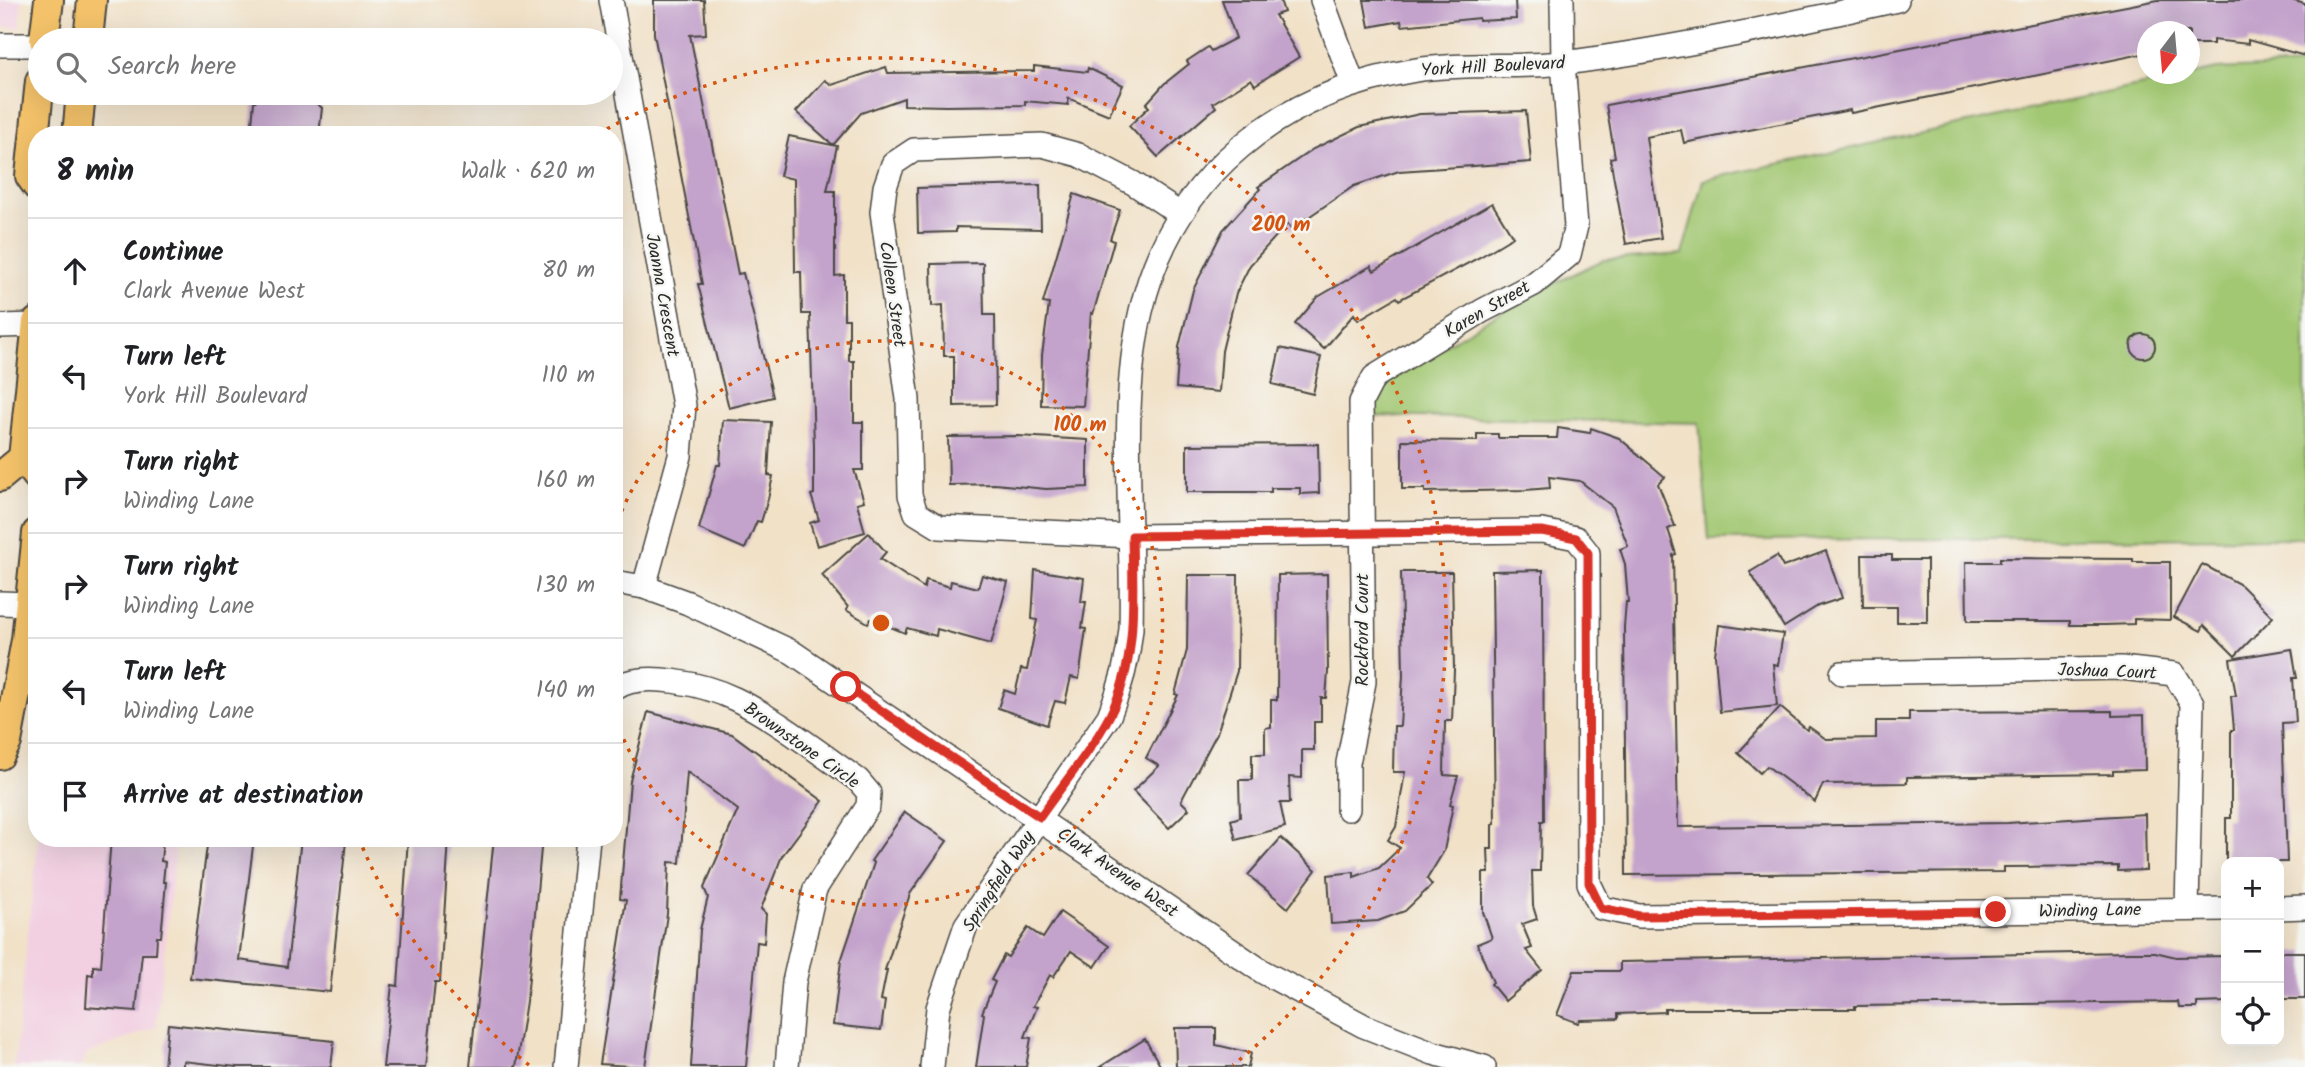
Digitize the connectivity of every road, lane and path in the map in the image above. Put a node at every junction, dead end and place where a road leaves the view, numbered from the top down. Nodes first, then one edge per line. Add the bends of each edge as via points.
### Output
1 (49, 0) edge
2 (92, 0) edge
3 (611, 0) edge
4 (1322, 0) edge
5 (1562, 0) edge
6 (1897, 0) edge
7 (46, 28) edge
8 (89, 28) edge
9 (616, 28) edge
10 (0, 45) edge
11 (28, 45) edge
12 (1563, 63) junction
13 (623, 67) edge
14 (1353, 84) junction
15 (37, 105) edge
16 (80, 105) edge
17 (35, 126) edge
18 (78, 126) edge
19 (1180, 214) junction
20 (28, 324) edge
21 (0, 326) edge
22 (28, 468) edge
23 (0, 477) edge
24 (1362, 533) junction
25 (1132, 536) junction
26 (623, 584) edge
27 (644, 587) junction
28 (0, 603) edge
29 (28, 605) edge
30 (28, 631) edge
31 (1842, 673) dead end
32 (623, 682) edge
33 (0, 755) edge
34 (1348, 808) dead end
35 (1040, 817) junction
36 (587, 847) edge
37 (2305, 907) edge
38 (2186, 908) junction
39 (2284, 908) edge
40 (2221, 909) edge
41 (566, 1067) edge
42 (787, 1067) edge
43 (932, 1067) edge
44 (1484, 1067) edge

1 - 7 main road
2 - 8 main road
3 - 9 street, Joanna Crescent
4 - 14 street
5 - 12 street, Karen Street
6 - 12 street, York Hill Boulevard via 1766,30
10 - 11 street
12 - 14 street, York Hill Boulevard via 1419,69
12 - 24 street, Karen Street via 1576,226 1569,256 1534,284 1482,310 1374,377 1361,402
13 - 27 street, Joanna Crescent via 684,405 680,456
14 - 19 street, York Hill Boulevard via 1312,100 1241,145
15 - 17 main road
16 - 18 main road
19 - 25 street, York Hill Boulevard via 1156,261 1134,354
19 - 25 street, Colleen Street via 1079,155 1042,145 914,150 893,164 885,187 883,223 908,399 910,495 916,513 939,527
20 - 21 street
22 - 23 main road
24 - 25 street, Winding Lane
24 - 34 street, Rockford Court via 1364,682 1348,762
24 - 38 street, Winding Lane via 1542,531 1576,538 1588,553 1589,883 1601,908 1639,916
25 - 35 street, York Hill Boulevard via 1131,629 1121,689 1109,716
26 - 27 street, Clark Avenue West
27 - 35 street, Clark Avenue West via 733,621 792,652
28 - 29 street
30 - 33 main road
31 - 38 street, Joshua Court via 2121,668 2174,674 2192,703
32 - 42 street, Brownstone Circle via 692,684 735,699 858,780 869,793 868,806 816,889 794,982
35 - 43 street, Springfield Way via 966,925 938,1008
35 - 44 street, Clark Avenue West via 1263,972 1364,1026
36 - 41 street
37 - 39 street
38 - 40 street, Winding Lane

